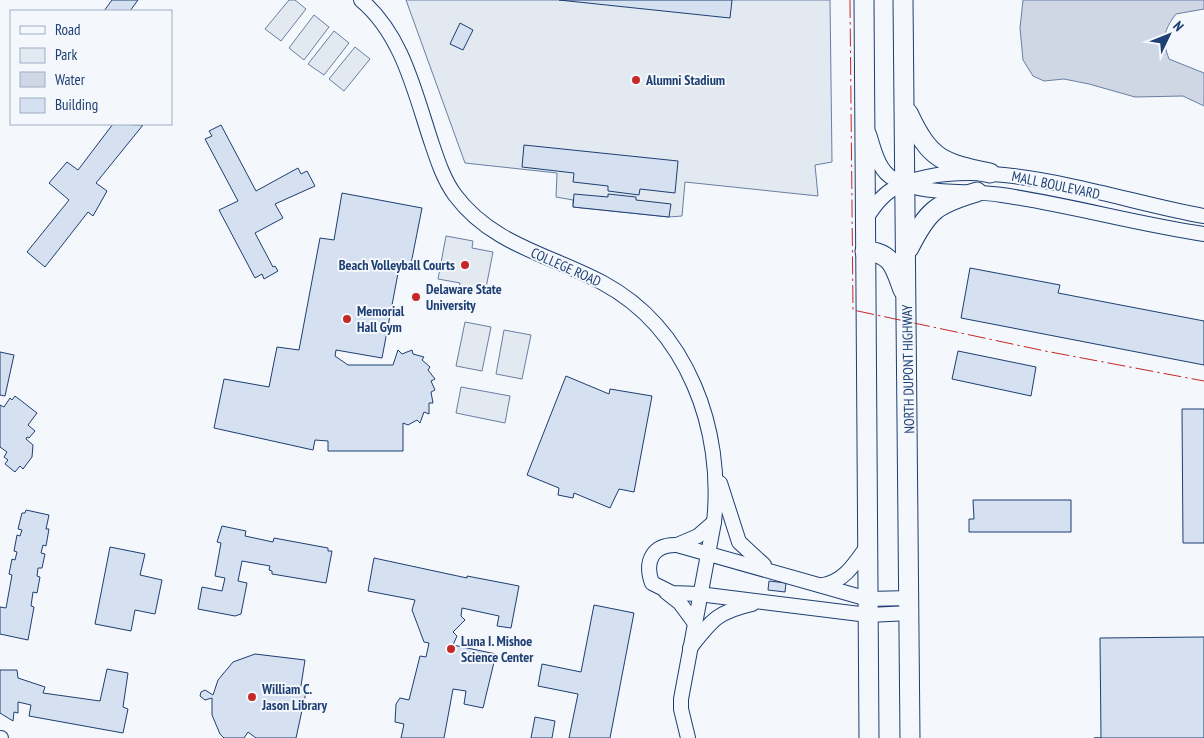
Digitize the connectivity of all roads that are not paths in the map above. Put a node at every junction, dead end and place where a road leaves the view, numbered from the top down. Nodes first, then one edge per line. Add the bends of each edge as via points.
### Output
1 (361, 0) edge
2 (864, 0) edge
3 (904, 0) edge
4 (906, 109) junction
5 (864, 122) junction
6 (990, 174) junction
7 (906, 184) junction
8 (977, 192) junction
9 (1204, 216) edge
10 (865, 220) junction
11 (1204, 234) edge
12 (865, 251) junction
13 (907, 251) junction
14 (908, 300) junction
15 (716, 467) junction
16 (714, 522) junction
17 (678, 545) junction
18 (868, 545) junction
19 (708, 554) junction
20 (771, 570) junction
21 (823, 585) junction
22 (665, 591) junction
23 (699, 594) junction
24 (760, 602) junction
25 (910, 606) junction
26 (868, 607) junction
27 (694, 622) junction
28 (690, 648) junction
29 (688, 738) edge
30 (869, 738) edge
31 (910, 738) edge

1 - 15 street, COLLEGE ROAD via 380,16 401,56 442,174 454,194 492,231 514,244 602,282 646,313 671,343 693,383 709,429
2 - 5 highway
3 - 4 highway, NORTH DUPONT HIGHWAY
4 - 6 highway via 930,151 955,165
4 - 7 highway, NORTH DUPONT HIGHWAY
5 - 7 street, MALL BOULEVARD via 884,171
5 - 10 highway
6 - 7 street, MALL BOULEVARD via 935,175
6 - 9 street, MALL BOULEVARD via 1019,176
7 - 8 street, MALL BOULEVARD via 928,190
7 - 10 street, MALL BOULEVARD via 880,199
7 - 13 highway, NORTH DUPONT HIGHWAY
8 - 11 street, MALL BOULEVARD
8 - 13 highway via 936,208 922,222
10 - 12 highway
12 - 14 highway via 882,253 889,259
12 - 18 highway
13 - 14 highway, NORTH DUPONT HIGHWAY
14 - 25 highway, NORTH DUPONT HIGHWAY
15 - 16 street, COLLEGE ROAD
15 - 20 street via 736,538 752,557
16 - 17 street via 698,536
16 - 19 street, COLLEGE ROAD
17 - 19 street
17 - 22 street via 662,546 651,559 652,583
18 - 21 street via 844,576
18 - 26 highway
19 - 20 street
19 - 23 street
20 - 21 street
21 - 26 street
22 - 23 street
22 - 27 street via 680,603
23 - 24 street
23 - 27 street
24 - 26 street
24 - 28 street via 719,614
25 - 26 street
25 - 31 highway, NORTH DUPONT HIGHWAY
26 - 30 highway
27 - 28 street
28 - 29 street via 681,706

